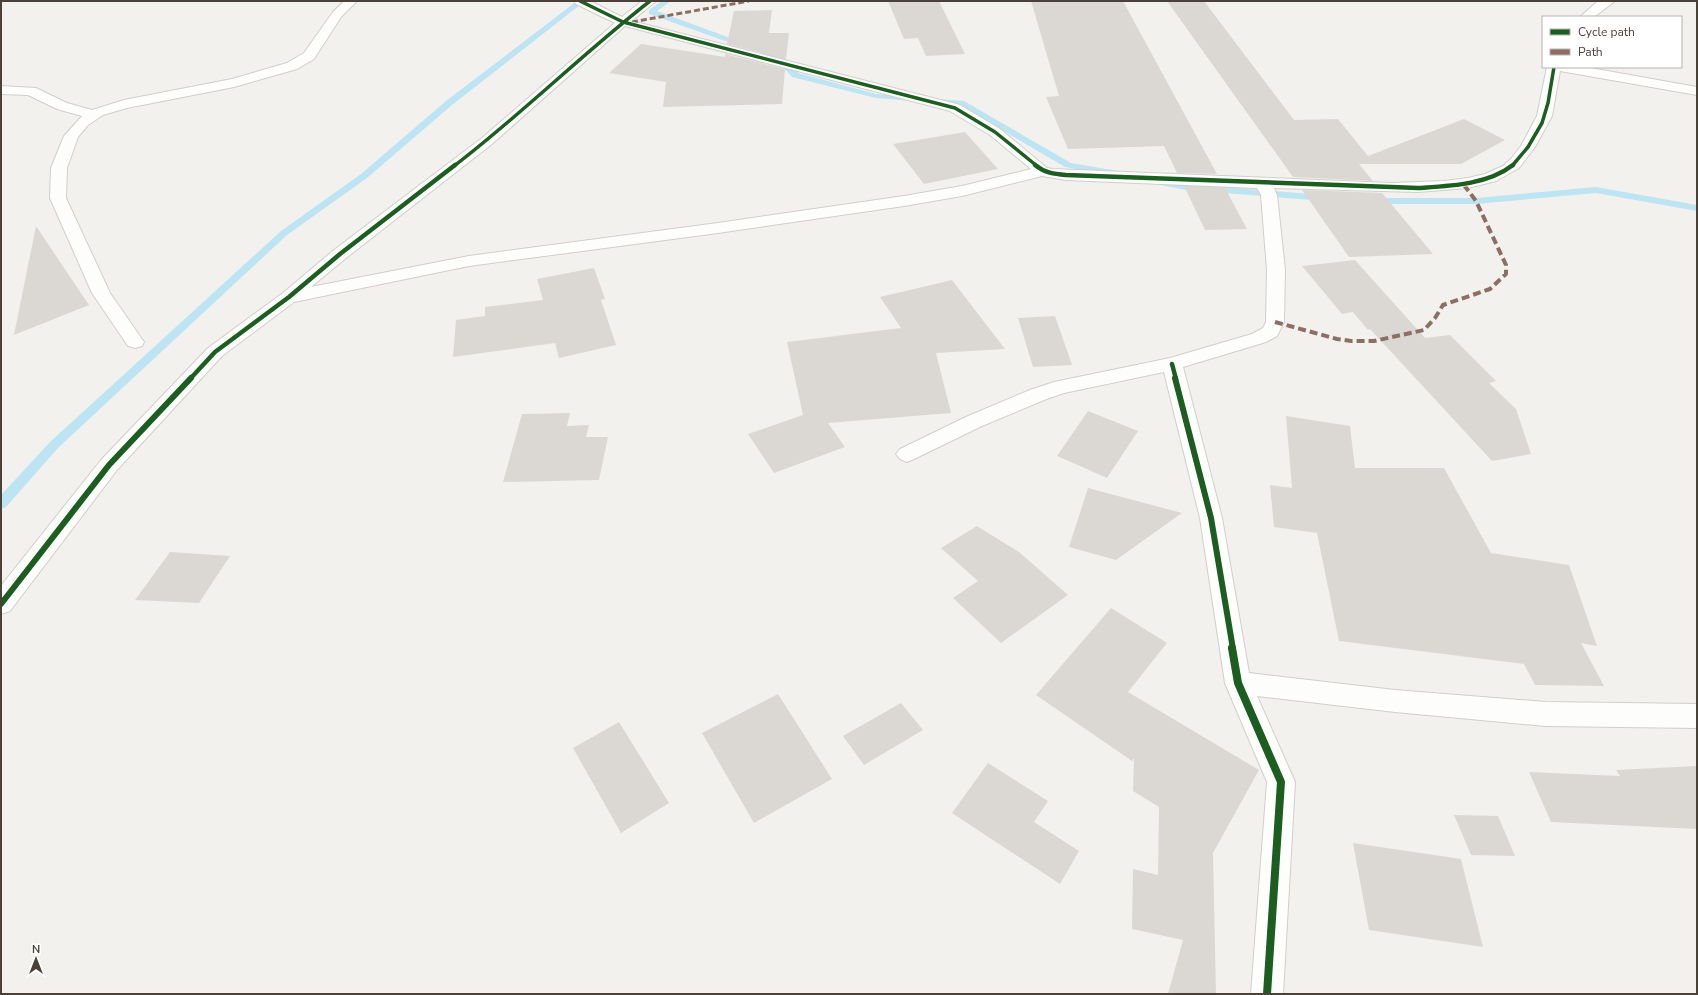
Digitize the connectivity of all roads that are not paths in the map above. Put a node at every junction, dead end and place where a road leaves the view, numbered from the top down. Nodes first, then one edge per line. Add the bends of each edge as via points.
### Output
1 (351, 1) edge
2 (580, 1) edge
3 (650, 1) edge
4 (1608, 1) edge
5 (1587, 16) edge
6 (623, 22) junction
7 (1554, 68) edge
8 (1568, 68) edge
9 (1, 90) edge
10 (1697, 91) edge
11 (94, 115) junction
12 (1042, 171) junction
13 (1263, 183) junction
14 (289, 297) junction
15 (135, 342) dead end
16 (1172, 364) junction
17 (907, 454) dead end
18 (1, 604) edge
19 (1238, 683) junction
20 (1697, 716) edge
21 (1267, 994) edge

1 - 11 street via 337,15 309,56 292,66 234,83 124,104
2 - 6 street
3 - 6 street
4 - 5 street
6 - 12 street via 955,108 995,132
6 - 14 street via 487,142 340,254
7 - 13 street via 1542,124 1520,158 1509,169 1493,178 1464,185 1419,187
8 - 10 street
9 - 11 street via 31,91 62,106
11 - 15 street via 83,122 71,136 59,168 58,198 101,293
12 - 13 street via 1066,175
12 - 14 street via 962,191 904,201 469,261
13 - 16 street via 1269,195 1276,270 1275,322 1270,332 1259,338
14 - 18 street via 209,357 108,465
16 - 17 street via 1049,391 975,421
16 - 19 street via 1211,518
19 - 20 street via 1395,701 1546,714
19 - 21 street via 1281,782

